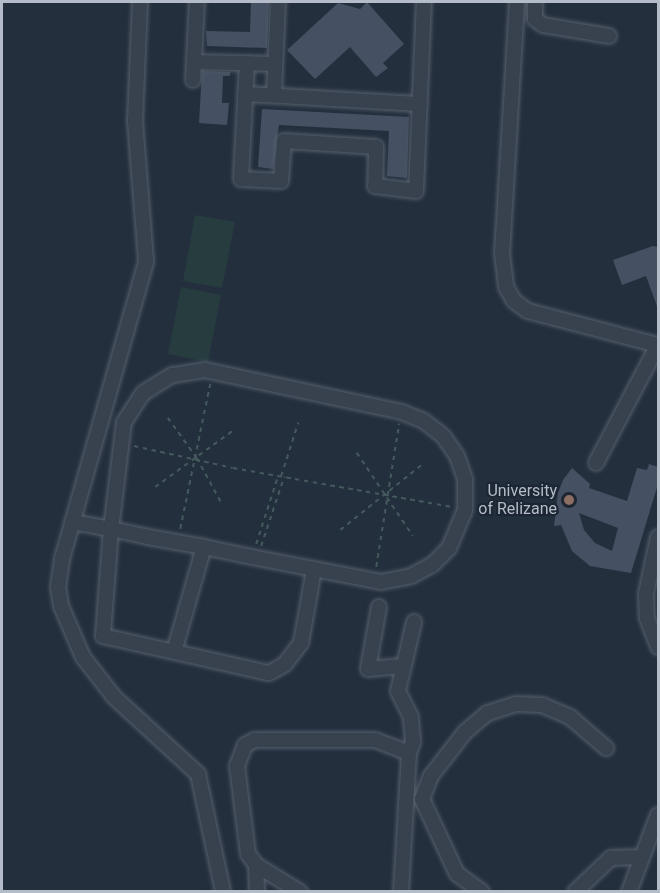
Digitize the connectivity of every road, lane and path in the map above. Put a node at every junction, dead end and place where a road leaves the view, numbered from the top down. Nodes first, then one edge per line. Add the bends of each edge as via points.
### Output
1 (140, 2) edge
2 (197, 2) edge
3 (278, 2) edge
4 (424, 2) edge
5 (517, 2) edge
6 (535, 2) edge
7 (609, 36) dead end
8 (194, 62) junction
9 (247, 63) junction
10 (275, 64) junction
11 (193, 80) dead end
12 (245, 94) junction
13 (274, 94) junction
14 (420, 104) junction
15 (658, 345) edge
16 (213, 372) junction
17 (402, 412) junction
18 (168, 418) dead end
19 (298, 423) dead end
20 (235, 429) dead end
21 (121, 443) junction
22 (357, 453) dead end
23 (197, 458) junction
24 (424, 463) dead end
25 (596, 463) dead end
26 (281, 476) junction
27 (155, 487) dead end
28 (385, 494) junction
29 (222, 504) dead end
30 (465, 510) junction
31 (72, 522) junction
32 (111, 529) junction
33 (340, 530) dead end
34 (413, 536) dead end
35 (658, 537) edge
36 (177, 542) junction
37 (204, 548) junction
38 (254, 557) junction
39 (314, 569) junction
40 (375, 581) junction
41 (652, 603) edge
42 (379, 607) dead end
43 (414, 622) dead end
44 (658, 647) edge
45 (174, 652) junction
46 (403, 666) junction
47 (606, 748) dead end
48 (409, 753) junction
49 (658, 815) edge
50 (642, 857) junction
51 (256, 866) junction
52 (223, 891) edge
53 (257, 891) edge
54 (300, 891) edge
55 (401, 891) edge
56 (482, 891) edge
57 (575, 891) edge
58 (615, 891) edge
59 (627, 891) edge

1 - 31 street via 135,122 146,262
2 - 8 street
3 - 10 street
4 - 14 street
5 - 15 street via 501,253 506,287 514,301 528,311
6 - 7 street via 535,19 543,25
8 - 9 street
8 - 11 street
9 - 10 street
9 - 12 street
10 - 13 street
12 - 13 street
12 - 14 street via 241,178 281,181 284,141 376,147 375,186 416,191
13 - 14 street
15 - 25 street
16 - 17 street
16 - 21 street via 172,375 143,393 124,422
16 - 23 path
17 - 28 path
17 - 30 street via 437,431 457,456 465,479
18 - 23 path
19 - 26 path
20 - 23 path
21 - 23 path
21 - 32 street
22 - 28 path
23 - 26 path
23 - 27 path
23 - 29 path
23 - 36 path
24 - 28 path
26 - 28 path
26 - 38 path
26 - 38 path
28 - 30 path
28 - 33 path
28 - 34 path
28 - 40 path
30 - 40 street via 449,548 432,565 411,576
31 - 32 street
31 - 52 street via 60,568 61,606 82,657 114,697 198,774
32 - 36 street
32 - 45 street via 103,636
35 - 41 street
36 - 37 street
37 - 38 street
37 - 45 street
38 - 39 street
39 - 40 street
39 - 45 street via 301,643 290,660 273,672
41 - 44 street via 647,618
42 - 46 street via 368,669
43 - 46 street
46 - 48 street via 398,691 411,717
47 - 56 street via 570,717 542,705 516,704 488,713 465,732 431,776 422,799 457,874
48 - 51 street via 375,740 255,740 245,745 237,766 248,854
48 - 55 street
49 - 50 street
50 - 57 street via 611,858
50 - 59 street
51 - 53 street
51 - 54 street
58 - 59 street

